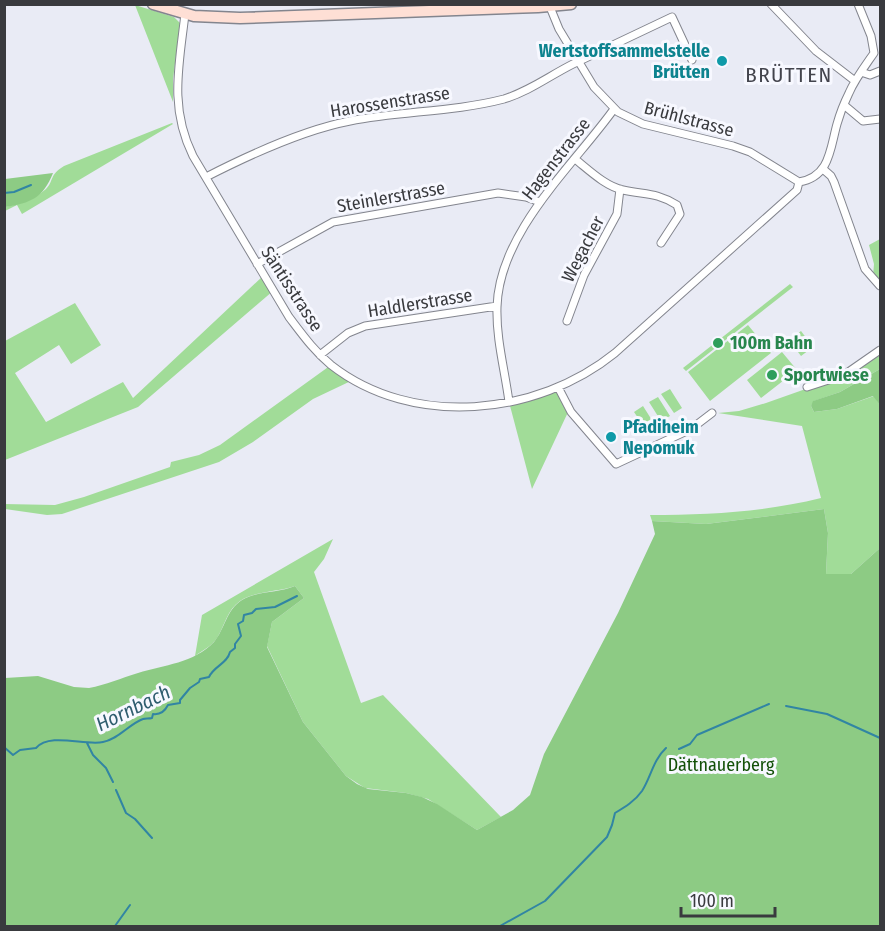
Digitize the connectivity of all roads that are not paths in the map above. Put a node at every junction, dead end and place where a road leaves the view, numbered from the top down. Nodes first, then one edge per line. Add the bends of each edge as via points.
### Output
1 (153, 4) edge
2 (571, 4) edge
3 (771, 4) edge
4 (858, 4) edge
5 (550, 7) junction
6 (185, 14) junction
7 (877, 49) edge
8 (692, 60) dead end
9 (579, 62) junction
10 (880, 71) edge
11 (861, 72) junction
12 (855, 81) junction
13 (844, 105) junction
14 (614, 109) junction
15 (880, 119) edge
16 (575, 159) junction
17 (823, 169) junction
18 (206, 177) junction
19 (799, 182) junction
20 (620, 189) junction
21 (540, 202) junction
22 (661, 243) dead end
23 (257, 264) junction
24 (879, 285) edge
25 (497, 306) junction
26 (567, 321) dead end
27 (880, 350) edge
28 (320, 355) junction
29 (558, 387) junction
30 (807, 387) dead end
31 (509, 402) junction
32 (712, 413) dead end

1 - 6 street
2 - 5 street
3 - 12 street via 816,51
4 - 7 street
5 - 6 street via 240,18
5 - 9 street, Brühlstrasse
6 - 18 street, Säntisstrasse via 177,104 184,135
7 - 11 street
8 - 9 street, Harossenstrasse via 672,17
9 - 14 street, Brühlstrasse
9 - 18 street, Harossenstrasse via 509,97 333,125
10 - 11 street via 868,75
11 - 12 street
12 - 13 street
13 - 15 street via 863,121
13 - 17 street
14 - 16 street, Hagenstrasse
14 - 19 street, Brühlstrasse via 635,122 750,152
16 - 20 street
16 - 21 street, Hagenstrasse
17 - 19 street, Säntisstrasse via 811,179
17 - 24 street via 834,182 866,269
18 - 23 street, Säntisstrasse
19 - 29 street, Säntisstrasse via 797,190 599,366
20 - 22 street via 657,195 677,205 680,214
20 - 26 street, Wegacher via 617,214 584,275
21 - 23 street, Steinlerstrasse via 498,194 333,222
21 - 25 street, Hagenstrasse via 503,269
23 - 28 street, Säntisstrasse via 289,317
25 - 28 street, Haldlerstrasse via 365,326 348,333
25 - 31 street, Hagenstrasse
27 - 30 street via 844,375
28 - 31 street, Säntisstrasse via 353,380 408,401 461,406
29 - 31 street, Säntisstrasse
29 - 32 street via 569,410 616,464 685,432

